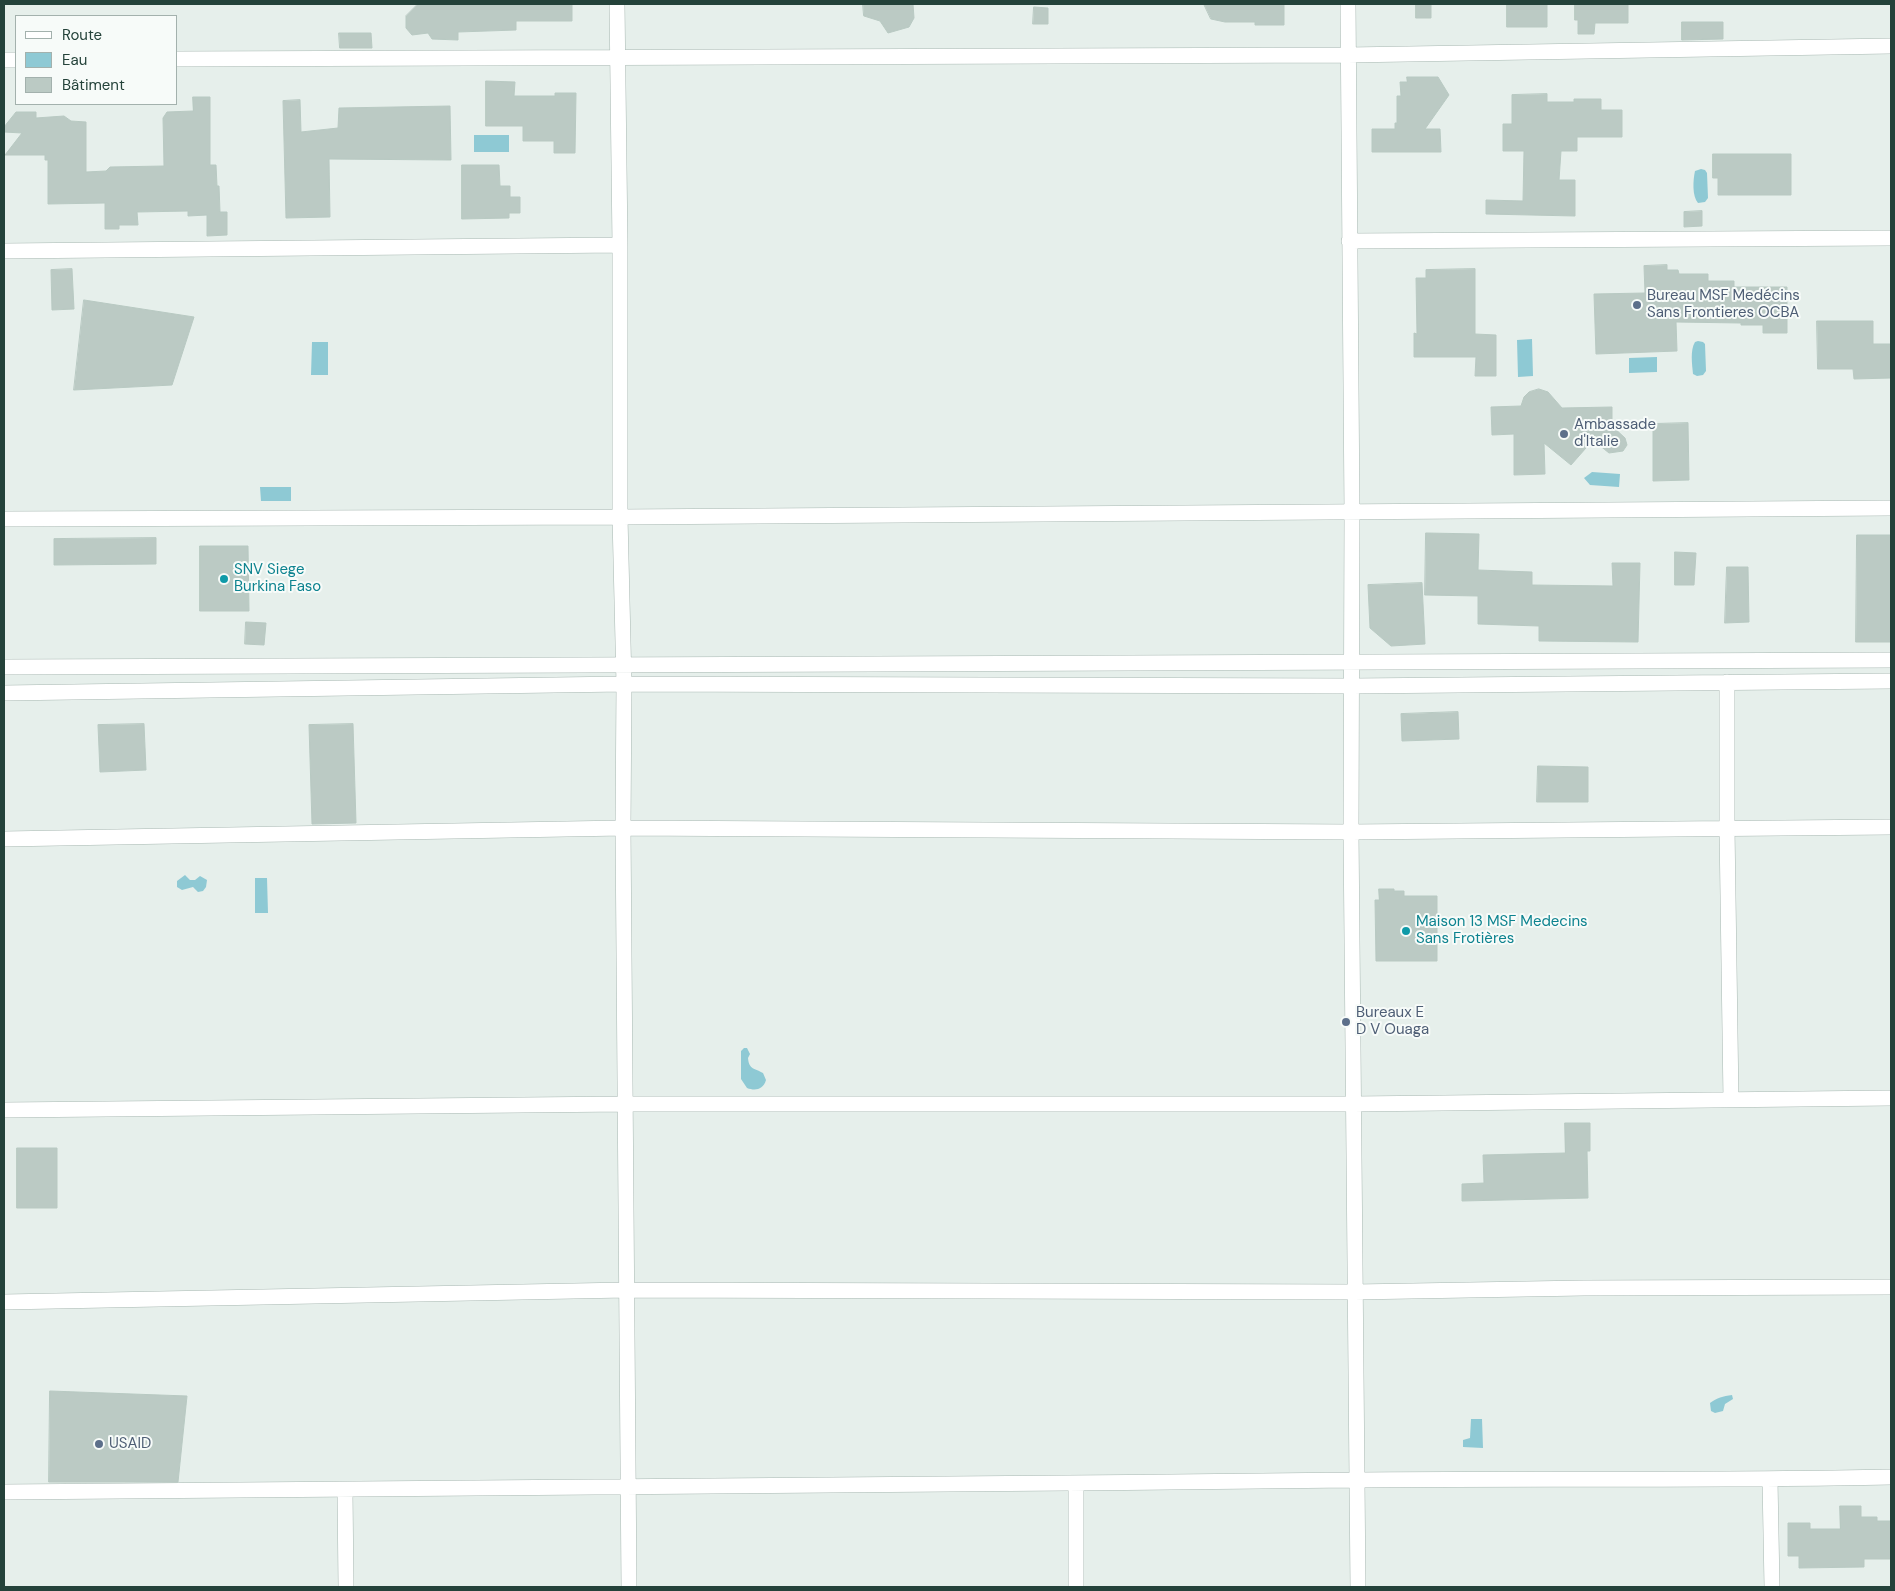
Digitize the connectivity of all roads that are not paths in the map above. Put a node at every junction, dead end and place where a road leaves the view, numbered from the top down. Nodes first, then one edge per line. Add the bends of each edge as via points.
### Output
1 (617, 4) edge
2 (1348, 4) edge
3 (1891, 46) edge
4 (1348, 55) junction
5 (618, 58) junction
6 (178, 59) edge
7 (1891, 238) edge
8 (1349, 241) junction
9 (620, 245) junction
10 (4, 251) edge
11 (1891, 508) edge
12 (1352, 513) junction
13 (620, 517) junction
14 (4, 518) edge
15 (1891, 660) edge
16 (623, 663) junction
17 (1352, 664) junction
18 (4, 667) edge
19 (1891, 681) edge
20 (1727, 682) junction
21 (624, 684) junction
22 (1352, 686) junction
23 (4, 693) edge
24 (1891, 827) edge
25 (623, 828) junction
26 (1726, 828) junction
27 (1351, 832) junction
28 (4, 840) edge
29 (1891, 1098) edge
30 (1731, 1100) junction
31 (626, 1104) junction
32 (1354, 1104) junction
33 (4, 1110) edge
34 (1891, 1287) edge
35 (626, 1290) junction
36 (1355, 1292) junction
37 (4, 1302) edge
38 (1891, 1477) edge
39 (1358, 1480) junction
40 (1770, 1480) junction
41 (1076, 1484) junction
42 (627, 1488) junction
43 (345, 1491) junction
44 (4, 1492) edge
45 (346, 1587) edge
46 (629, 1587) edge
47 (1076, 1587) edge
48 (1358, 1587) edge
49 (1772, 1587) edge

1 - 5 street
2 - 4 street
3 - 4 street
4 - 5 street
4 - 8 street
5 - 6 street
5 - 9 street
7 - 8 street
8 - 12 street
9 - 10 street
9 - 13 street
11 - 12 street
12 - 13 street
12 - 17 street
13 - 14 street
13 - 16 street
15 - 17 street
16 - 17 street
16 - 18 street
16 - 21 street
17 - 22 street
19 - 20 street
20 - 22 street
20 - 26 street
21 - 22 street
21 - 23 street
21 - 25 street
22 - 27 street
24 - 26 street
25 - 27 street
25 - 28 street
25 - 31 street
26 - 27 street
26 - 30 street
27 - 32 street
29 - 30 street
30 - 32 street
31 - 32 street
31 - 33 street
31 - 35 street
32 - 36 street
34 - 36 street
35 - 36 street
35 - 37 street
35 - 42 street
36 - 39 street
38 - 40 street
39 - 40 street
39 - 41 street
39 - 48 street
40 - 49 street
41 - 42 street
41 - 47 street
42 - 43 street
42 - 46 street
43 - 44 street
43 - 45 street

